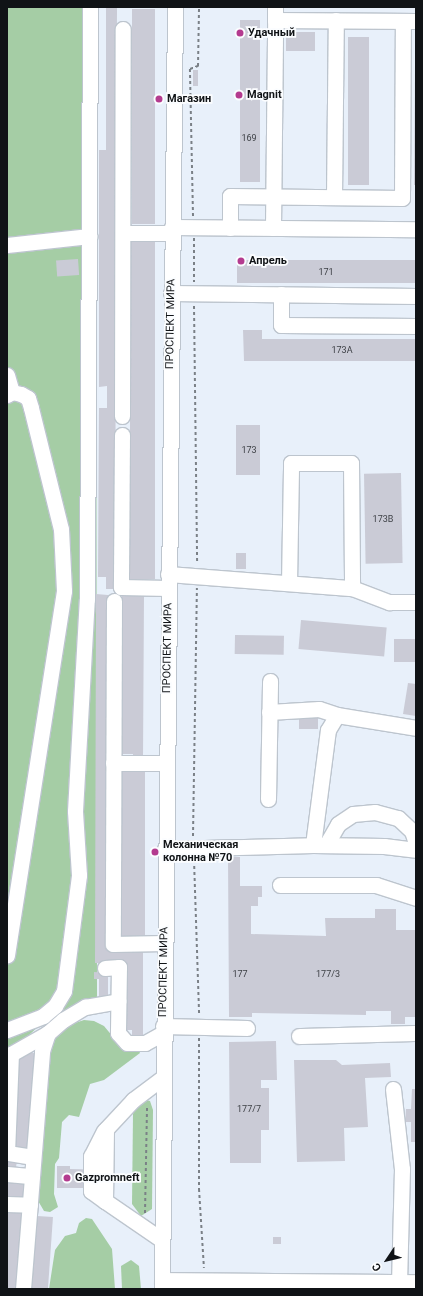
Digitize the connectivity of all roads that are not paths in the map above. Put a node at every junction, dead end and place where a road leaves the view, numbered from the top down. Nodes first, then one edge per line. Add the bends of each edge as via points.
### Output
1 (90, 7) edge
2 (175, 7) edge
3 (275, 13) edge
4 (336, 20) junction
5 (410, 21) edge
6 (124, 29) dead end
7 (274, 196) junction
8 (334, 197) junction
9 (230, 228) junction
10 (273, 228) junction
11 (416, 229) edge
12 (172, 230) junction
13 (123, 233) junction
14 (90, 236) junction
15 (7, 245) edge
16 (172, 293) junction
17 (281, 294) junction
18 (416, 296) edge
19 (416, 326) edge
20 (7, 375) edge
21 (9, 393) edge
22 (122, 416) dead end
23 (122, 435) dead end
24 (168, 581) junction
25 (290, 583) junction
26 (352, 588) junction
27 (114, 601) dead end
28 (416, 602) edge
29 (270, 681) dead end
30 (269, 712) junction
31 (337, 715) junction
32 (416, 728) edge
33 (113, 763) junction
34 (166, 763) junction
35 (268, 799) dead end
36 (416, 843) edge
37 (319, 845) junction
38 (165, 849) junction
39 (416, 850) edge
40 (280, 885) dead end
41 (416, 898) edge
42 (164, 943) junction
43 (7, 956) edge
44 (105, 968) dead end
45 (118, 1001) junction
46 (247, 1028) dead end
47 (163, 1029) junction
48 (7, 1030) edge
49 (48, 1032) junction
50 (416, 1034) edge
51 (298, 1036) dead end
52 (9, 1058) edge
53 (163, 1077) junction
54 (393, 1089) dead end
55 (34, 1157) junction
56 (7, 1174) edge
57 (32, 1176) junction
58 (7, 1204) edge
59 (30, 1205) junction
60 (162, 1240) junction
61 (410, 1284) edge
62 (162, 1285) edge
63 (23, 1289) edge

1 - 14 street
2 - 12 street, ПРОСПЕКТ МИРА
3 - 4 street
3 - 7 street
4 - 5 street
4 - 8 street
5 - 8 street via 402,198
6 - 13 street
7 - 8 street
7 - 9 street via 230,196
7 - 10 street
9 - 10 street
9 - 12 street
10 - 11 street
12 - 13 street
12 - 16 street, ПРОСПЕКТ МИРА
13 - 22 street
14 - 15 street
14 - 48 street via 87,599 75,811 79,875 64,991 55,1006 43,1016
16 - 17 street
16 - 24 street, ПРОСПЕКТ МИРА
17 - 18 street
17 - 19 street via 281,325
20 - 21 street
21 - 43 street via 21,394 28,398 31,408 61,529 64,591
23 - 24 street via 121,588
24 - 25 street via 197,576
24 - 34 street, ПРОСПЕКТ МИРА
25 - 26 street
25 - 26 street via 291,463 351,463
26 - 28 street via 389,602
27 - 33 street
29 - 30 street
30 - 31 street via 318,709
30 - 35 street
31 - 32 street
31 - 37 street via 328,730
33 - 34 street
33 - 42 street via 113,944
34 - 38 street, ПРОСПЕКТ МИРА
36 - 37 street via 412,831 398,818 375,812 353,814 338,824
37 - 38 street
37 - 39 street
38 - 42 street, ПРОСПЕКТ МИРА
40 - 41 street via 376,885
42 - 47 street, ПРОСПЕКТ МИРА
44 - 45 street via 118,967
45 - 47 street via 118,1033 127,1043 145,1044
45 - 49 street via 85,1007 62,1020
46 - 47 street
47 - 53 street, ПРОСПЕКТ МИРА
49 - 52 street via 19,1047
49 - 55 street via 42,1051
50 - 51 street
52 - 55 street via 7,1153
53 - 60 street, ПРОСПЕКТ МИРА
53 - 60 street via 147,1088 106,1129 105,1201
54 - 61 street via 402,1169
55 - 57 street
56 - 57 street
57 - 59 street
58 - 59 street
59 - 63 street
60 - 62 street, ПРОСПЕКТ МИРА
61 - 62 street via 205,1281

